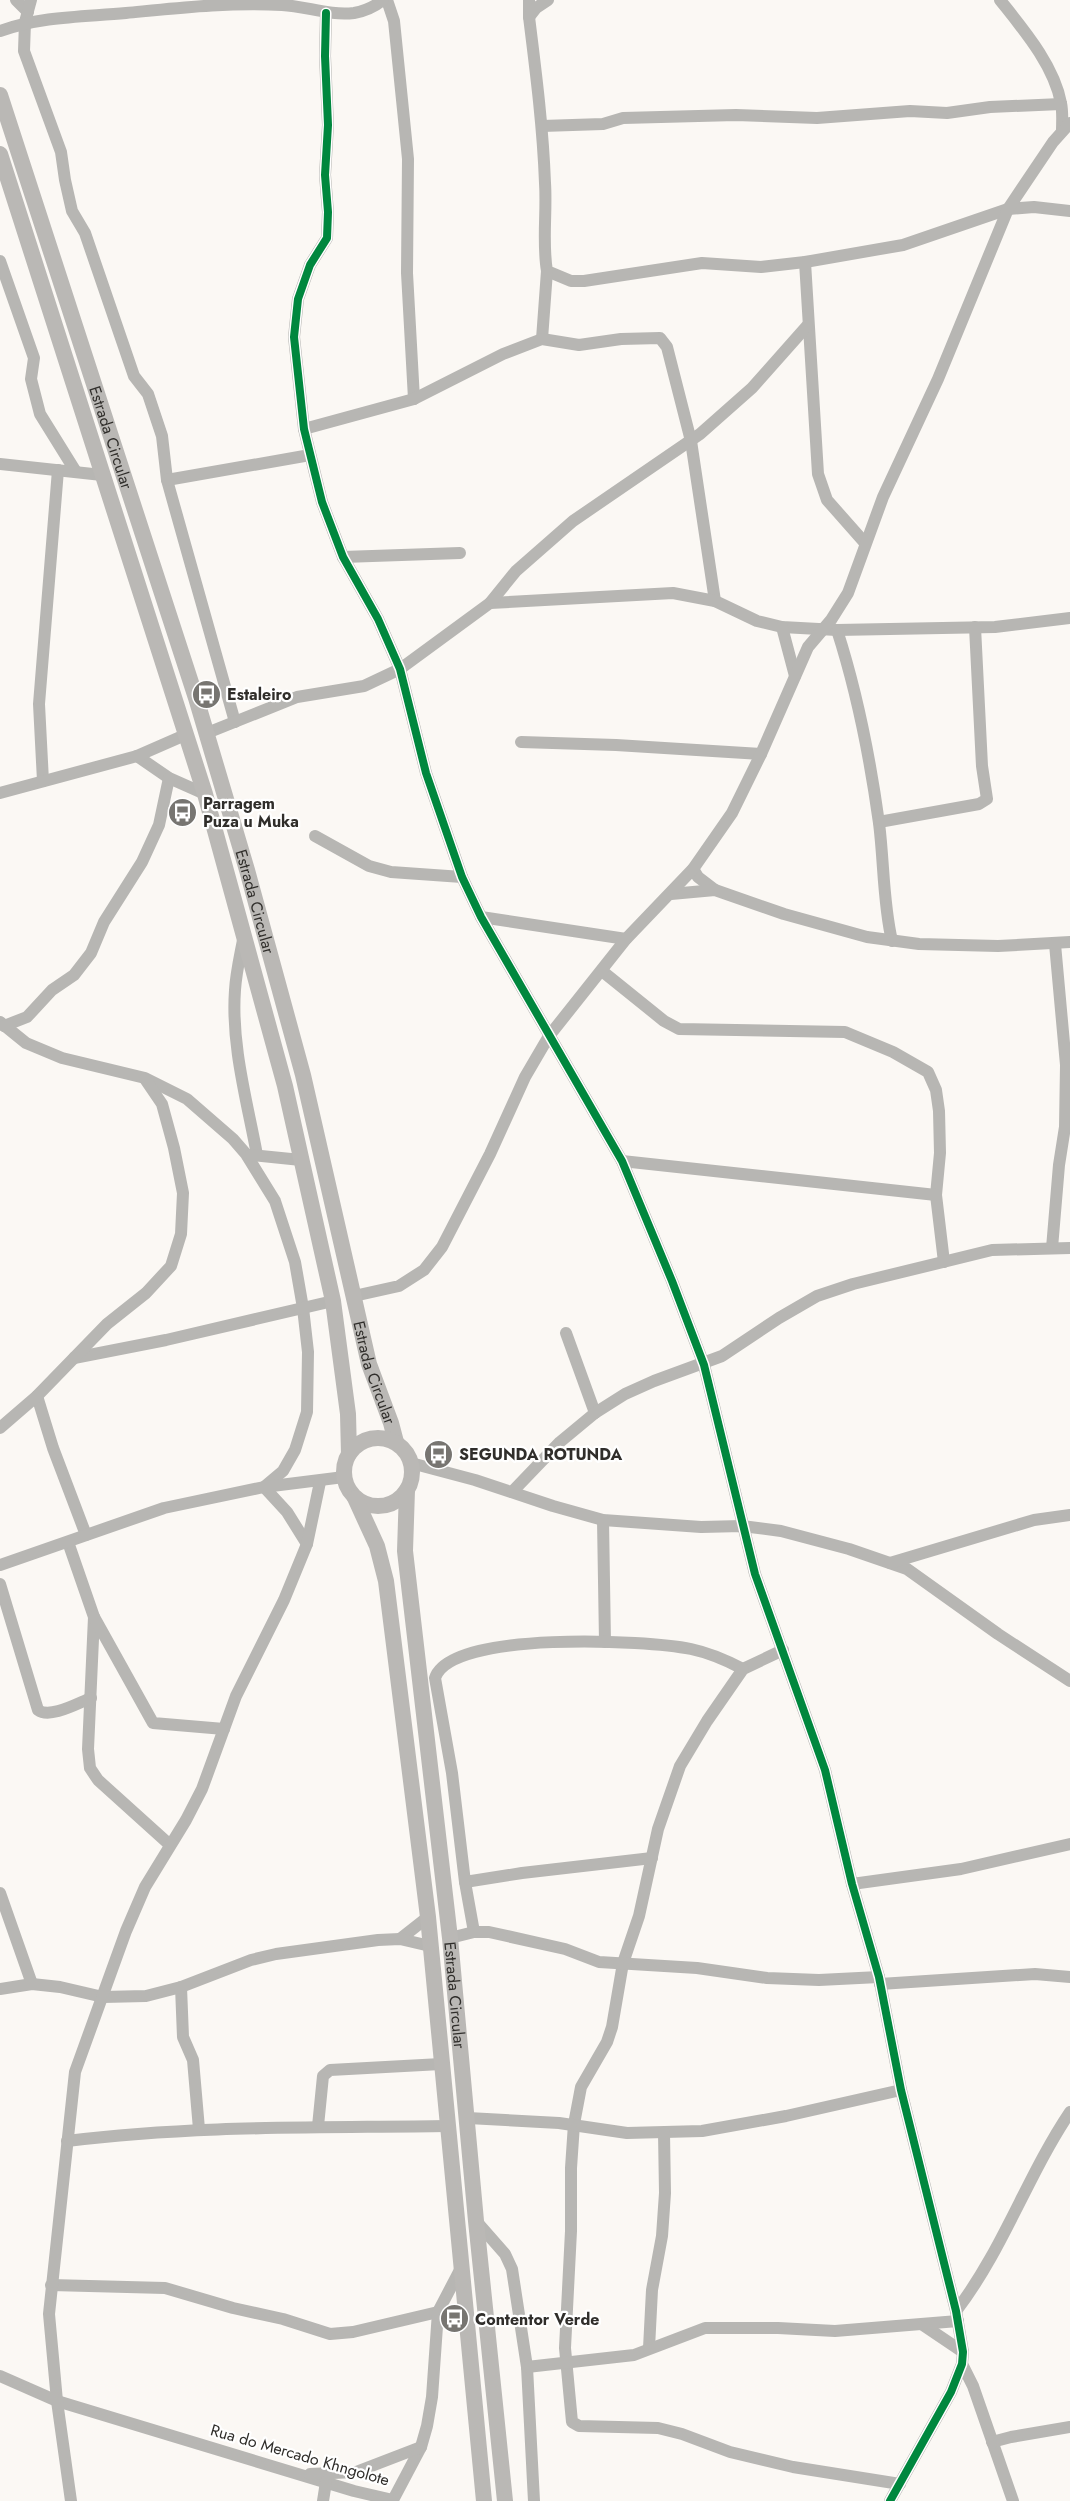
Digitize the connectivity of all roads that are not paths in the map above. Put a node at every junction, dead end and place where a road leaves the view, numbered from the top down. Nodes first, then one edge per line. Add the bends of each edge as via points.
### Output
1 (16, 0) edge
2 (383, 0) edge
3 (387, 0) edge
4 (529, 0) edge
5 (549, 0) edge
6 (1000, 0) edge
7 (28, 11) edge
8 (326, 13) junction
9 (529, 17) junction
10 (0, 31) edge
11 (0, 95) edge
12 (1061, 104) junction
13 (542, 126) junction
14 (1066, 127) edge
15 (2, 165) edge
16 (1008, 210) junction
17 (1070, 211) edge
18 (805, 262) junction
19 (1, 270) edge
20 (547, 271) junction
21 (5, 289) edge
22 (807, 326) junction
23 (542, 339) junction
24 (414, 399) junction
25 (304, 429) junction
26 (691, 441) junction
27 (310, 455) junction
28 (0, 464) edge
29 (58, 470) junction
30 (76, 472) junction
31 (102, 475) junction
32 (167, 480) junction
33 (865, 543) junction
34 (460, 553) dead end
35 (343, 557) junction
36 (715, 601) junction
37 (490, 603) junction
38 (1070, 618) edge
39 (782, 627) junction
40 (975, 627) junction
41 (823, 628) junction
42 (837, 630) junction
43 (400, 669) junction
44 (795, 676) junction
45 (236, 722) junction
46 (207, 733) junction
47 (185, 735) junction
48 (521, 742) dead end
49 (761, 754) junction
50 (137, 756) junction
51 (169, 778) junction
52 (43, 781) junction
53 (0, 793) edge
54 (205, 794) junction
55 (879, 822) junction
56 (315, 836) dead end
57 (693, 869) junction
58 (462, 877) junction
59 (715, 890) junction
60 (671, 894) junction
61 (887, 916) junction
62 (481, 917) junction
63 (244, 936) junction
64 (867, 936) junction
65 (626, 939) junction
66 (892, 941) junction
67 (1070, 942) edge
68 (1055, 944) junction
69 (602, 971) junction
70 (2, 1024) edge
71 (549, 1036) junction
72 (1068, 1065) edge
73 (145, 1078) junction
74 (252, 1155) junction
75 (302, 1160) junction
76 (622, 1161) junction
77 (936, 1195) junction
78 (1052, 1248) junction
79 (1070, 1248) edge
80 (944, 1262) junction
81 (354, 1296) junction
82 (333, 1301) junction
83 (303, 1308) junction
84 (566, 1333) dead end
85 (74, 1358) junction
86 (704, 1365) junction
87 (37, 1396) junction
88 (594, 1413) junction
89 (0, 1428) edge
90 (396, 1442) junction
91 (349, 1454) junction
92 (411, 1463) junction
93 (344, 1477) junction
94 (320, 1482) junction
95 (264, 1487) junction
96 (407, 1490) junction
97 (512, 1492) junction
98 (356, 1498) junction
99 (1070, 1515) edge
100 (603, 1520) junction
101 (742, 1526) junction
102 (86, 1535) junction
103 (68, 1542) junction
104 (307, 1544) junction
105 (890, 1563) junction
106 (0, 1565) edge
107 (0, 1584) edge
108 (94, 1617) junction
109 (605, 1642) junction
110 (783, 1650) junction
111 (743, 1669) junction
112 (1070, 1681) edge
113 (91, 1698) junction
114 (224, 1729) junction
115 (1070, 1844) edge
116 (170, 1845) junction
117 (652, 1858) junction
118 (465, 1882) junction
119 (852, 1884) junction
120 (0, 1893) edge
121 (428, 1917) junction
122 (474, 1932) junction
123 (450, 1938) junction
124 (400, 1939) junction
125 (430, 1946) junction
126 (622, 1964) junction
127 (1070, 1977) edge
128 (879, 1981) junction
129 (32, 1984) junction
130 (181, 1987) junction
131 (0, 1989) edge
132 (103, 1997) junction
133 (441, 2064) junction
134 (901, 2090) junction
135 (1070, 2112) edge
136 (468, 2118) junction
137 (574, 2124) junction
138 (318, 2126) junction
139 (447, 2126) junction
140 (200, 2128) junction
141 (664, 2133) junction
142 (67, 2141) junction
143 (476, 2221) junction
144 (461, 2268) junction
145 (51, 2285) junction
146 (438, 2312) junction
147 (957, 2316) junction
148 (923, 2325) junction
149 (649, 2348) junction
150 (962, 2358) junction
151 (566, 2364) junction
152 (527, 2367) junction
153 (0, 2376) edge
154 (57, 2401) junction
155 (1070, 2427) edge
156 (992, 2442) junction
157 (421, 2446) junction
158 (304, 2474) junction
159 (326, 2482) junction
160 (900, 2484) junction
161 (395, 2500) edge
162 (71, 2501) edge
163 (323, 2501) edge
164 (484, 2501) edge
165 (505, 2501) edge
166 (534, 2501) edge
167 (890, 2501) edge
168 (1013, 2501) edge

1 - 7 street
2 - 8 street via 373,8 354,13
3 - 24 street via 394,21 408,159 406,273
4 - 9 street
5 - 9 street
6 - 12 street via 1040,57
7 - 8 street via 61,16 197,5 283,5
7 - 10 street
7 - 32 street via 24,51 62,152 72,211 85,233 134,376 148,394 162,435
8 - 25 street via 327,238 310,266 298,299 294,337
9 - 13 street
11 - 46 main road, Estrada Circular
12 - 13 street via 817,118 736,114 623,118 603,124
12 - 14 street
13 - 20 street
14 - 16 street
15 - 31 main road, Estrada Circular
16 - 17 street via 1034,207
16 - 18 street via 903,245
16 - 33 street
18 - 20 street via 761,267 702,263 584,281 572,281
18 - 22 street
19 - 21 street
20 - 23 street
21 - 30 street via 34,358 31,379 40,414
22 - 26 street via 752,388
22 - 33 street via 818,474 827,500
23 - 24 street
23 - 26 street via 579,345 660,338 667,347
24 - 25 street
25 - 27 street
26 - 36 street
26 - 37 street via 573,521 516,571
27 - 32 street
27 - 35 street via 322,502
28 - 29 street
29 - 30 street
29 - 52 street via 40,682
30 - 31 street
31 - 47 main road, Estrada Circular
32 - 45 street
33 - 41 street via 848,593
34 - 35 street
35 - 43 street via 378,619
36 - 37 street via 673,593
36 - 39 street via 757,621
37 - 43 street
38 - 40 street
39 - 41 street
39 - 44 street
40 - 42 street
40 - 55 street via 987,799 980,804
41 - 42 street
41 - 44 street via 808,647
42 - 55 street via 867,748
43 - 45 street via 364,686 297,697
43 - 58 street via 426,773
44 - 49 street
45 - 46 street
46 - 81 main road, Estrada Circular via 303,1075
47 - 50 street
47 - 54 main road, Estrada Circular
48 - 49 street
49 - 57 street via 732,813
50 - 51 street
50 - 52 street
51 - 54 street
51 - 70 street via 159,825 142,862 104,922 91,953 74,975 52,990 27,1017
52 - 53 street
54 - 63 main road, Estrada Circular
55 - 61 street
56 - 58 street via 369,866 391,872
57 - 59 street
57 - 60 street
58 - 62 street
59 - 60 street
59 - 64 street
60 - 65 street
61 - 64 street
61 - 66 street
62 - 65 street
62 - 71 street
63 - 74 street via 235,1015
63 - 75 main road, Estrada Circular
64 - 66 street
65 - 69 street
66 - 68 street via 954,946
67 - 68 street
68 - 72 street
69 - 71 street
69 - 77 street via 679,1029 845,1032 918,1065 933,1079 939,1111
70 - 73 street via 26,1043 62,1058
71 - 76 street
71 - 81 street via 442,1248 424,1270 399,1286
72 - 78 street
73 - 74 street via 187,1099
73 - 85 street via 162,1104 174,1148 183,1192 180,1234 171,1266
74 - 75 street
74 - 83 street via 281,1214
75 - 82 main road, Estrada Circular
76 - 77 street
76 - 86 street
77 - 80 street
78 - 79 street
78 - 80 street via 992,1250
80 - 86 street via 817,1296
81 - 90 main road, Estrada Circular via 369,1364
82 - 83 street
82 - 91 main road, Estrada Circular via 348,1414
83 - 85 street
83 - 95 street via 308,1352 307,1412 295,1450 283,1471
84 - 88 street
85 - 87 street
86 - 88 street via 654,1381
86 - 101 street
87 - 89 street
87 - 102 street
88 - 97 street
90 - 91 main road via 370,1438
90 - 92 main road
91 - 93 main road
92 - 96 main road via 412,1477
92 - 97 street
93 - 94 street
93 - 98 main road
94 - 95 street
94 - 104 street
95 - 102 street via 164,1508
95 - 104 street via 287,1512
96 - 98 main road via 389,1504 377,1506
96 - 123 main road, Estrada Circular via 405,1551
97 - 100 street
98 - 121 main road, Estrada Circular via 377,1546 386,1581
99 - 105 street via 1034,1520
100 - 101 street
100 - 109 street
101 - 105 street via 781,1531
101 - 110 street
102 - 103 street
103 - 106 street
103 - 108 street
104 - 114 street
105 - 112 street via 907,1569
107 - 113 street via 38,1710 50,1713
108 - 113 street
108 - 114 street via 153,1723
109 - 111 street via 692,1649 721,1657
109 - 118 street via 515,1644 451,1661 437,1672
110 - 111 street
110 - 119 street via 825,1770
111 - 117 street via 680,1766
113 - 116 street via 90,1768 98,1780
114 - 116 street via 202,1789
115 - 119 street via 962,1869
116 - 132 street via 145,1887
117 - 118 street
117 - 126 street via 639,1916
118 - 122 street
119 - 128 street
120 - 129 street
121 - 124 street
121 - 125 main road, Estrada Circular
122 - 123 street
122 - 126 street via 499,1934 565,1949 599,1962
123 - 136 main road, Estrada Circular
124 - 125 street
124 - 130 street via 276,1954
125 - 133 main road, Estrada Circular
126 - 128 street via 696,1968 767,1978
126 - 137 street via 612,2027 581,2087
127 - 128 street via 1035,1974
128 - 134 street
129 - 131 street
129 - 132 street
130 - 132 street via 146,1996
130 - 140 street via 183,2037 193,2060
132 - 142 street via 75,2072
133 - 138 street via 330,2070 323,2076
133 - 139 main road, Estrada Circular
134 - 141 street via 739,2125
134 - 147 street
135 - 147 street via 1049,2143
136 - 137 street
136 - 143 main road, Estrada Circular
137 - 141 street via 627,2133
137 - 151 street
138 - 139 street
138 - 140 street
139 - 144 main road, Estrada Circular
140 - 142 street
141 - 149 street via 662,2236 652,2290
142 - 145 street
143 - 152 street via 505,2254 512,2269
143 - 165 main road, Estrada Circular
144 - 146 street, Rua do Mercado Khngolote
144 - 164 main road, Estrada Circular
145 - 146 street via 165,2288 330,2334
145 - 154 street via 49,2314
146 - 157 street, Rua do Mercado Khngolote via 432,2397
147 - 148 street
147 - 150 street
148 - 149 street via 835,2331 705,2328
148 - 150 street
149 - 151 street via 634,2355
150 - 156 street
150 - 160 street via 951,2392
151 - 152 street
151 - 160 street via 572,2422 579,2426 658,2428 730,2452 793,2467
152 - 166 street
153 - 154 street, Rua do Mercado Khngolote
154 - 158 street, Rua do Mercado Khngolote
154 - 162 street
155 - 156 street
156 - 168 street
157 - 158 street via 356,2472
157 - 161 street, Rua do Mercado Khngolote
158 - 159 street, Rua do Mercado Khngolote
159 - 161 street, Rua do Mercado Khngolote
159 - 163 street
160 - 167 street

